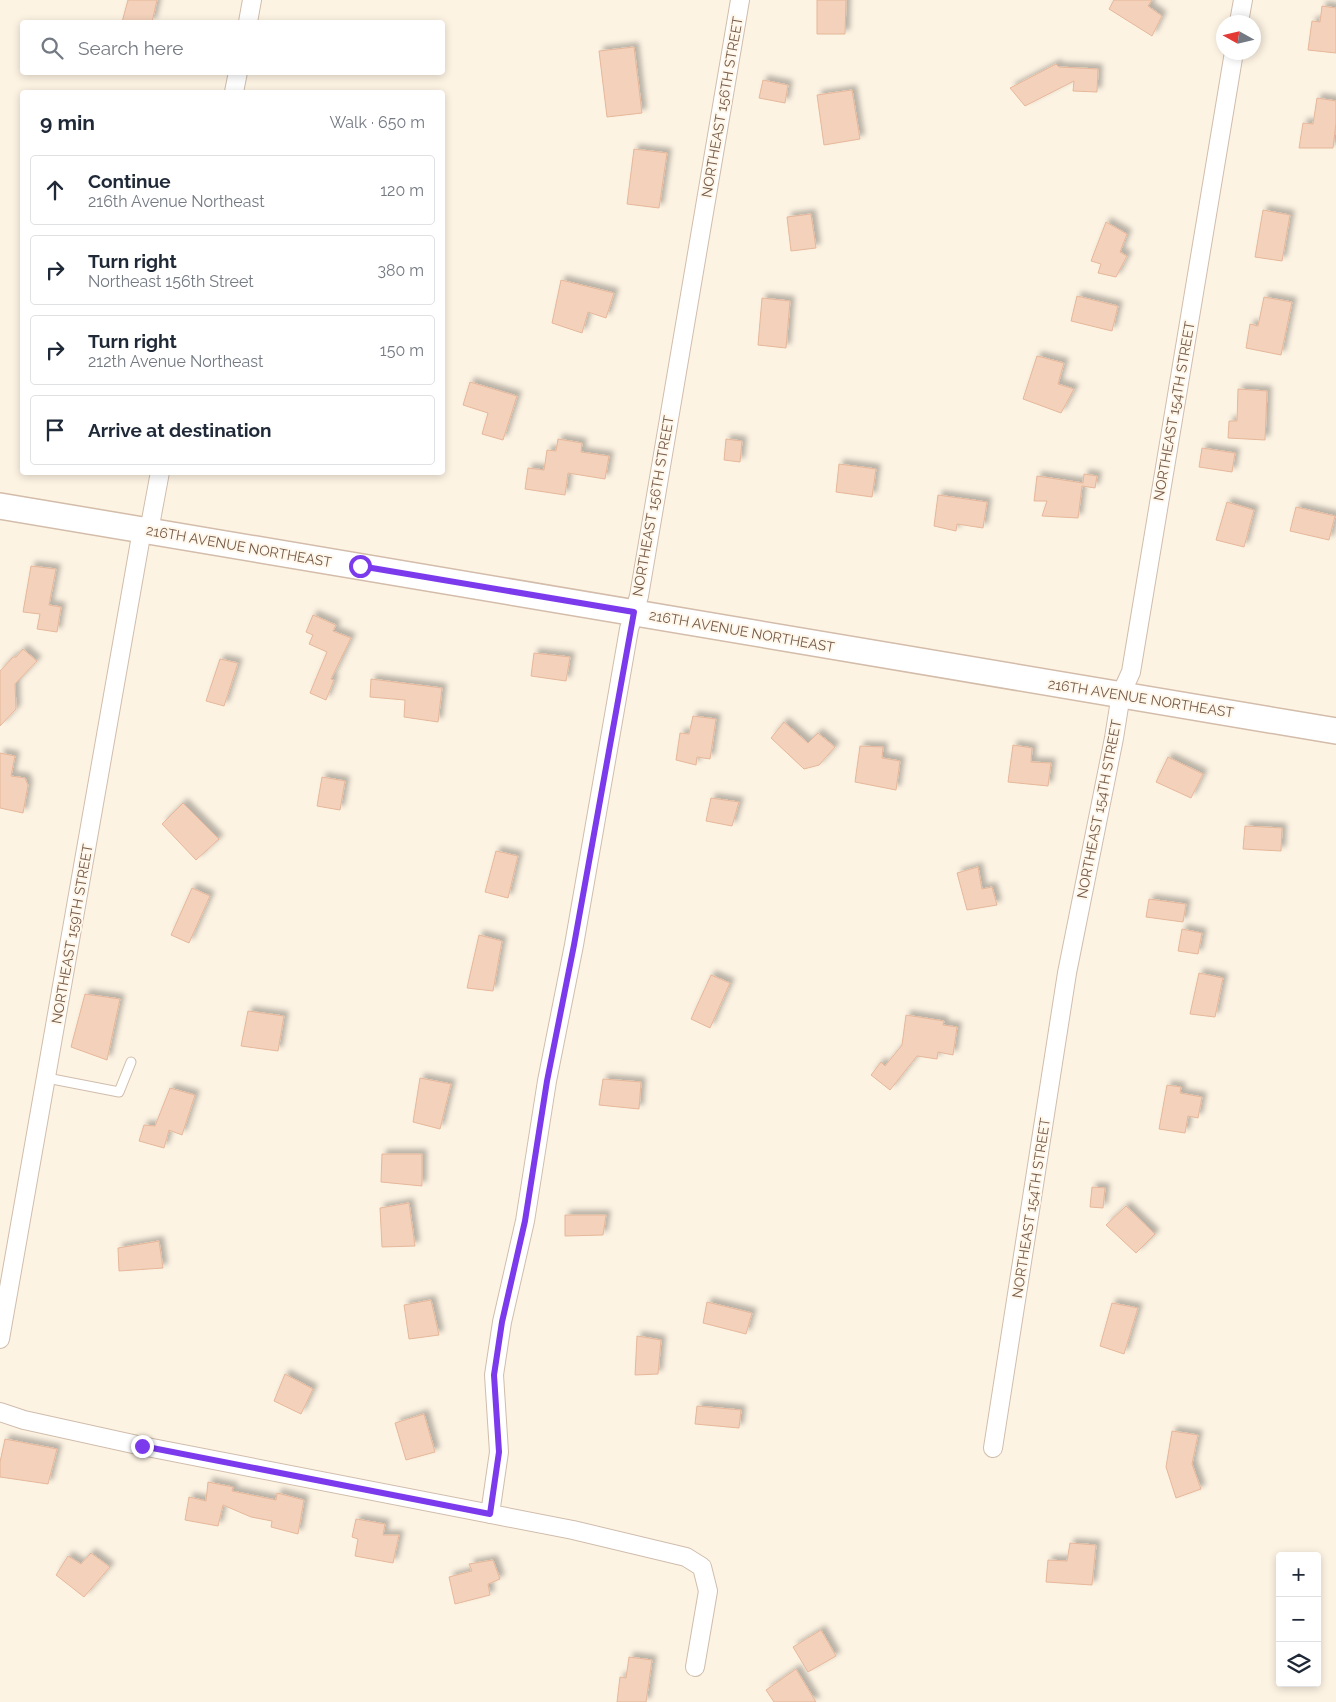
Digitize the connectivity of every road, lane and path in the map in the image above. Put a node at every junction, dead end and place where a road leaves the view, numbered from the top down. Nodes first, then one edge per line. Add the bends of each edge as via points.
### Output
1 (252, 0) edge
2 (740, 0) edge
3 (1243, 0) edge
4 (1240, 15) edge
5 (248, 20) edge
6 (1233, 60) edge
7 (237, 75) edge
8 (234, 90) edge
9 (159, 475) edge
10 (0, 506) edge
11 (146, 530) junction
12 (634, 612) junction
13 (1121, 694) junction
14 (1336, 731) edge
15 (131, 1062) dead end
16 (46, 1078) junction
17 (0, 1338) edge
18 (0, 1412) edge
19 (993, 1448) dead end
20 (490, 1514) junction
21 (695, 1666) dead end

1 - 5 street
2 - 12 street, NORTHEAST 156TH STREET
3 - 4 street
6 - 13 street, NORTHEAST 154TH STREET via 1131,672
7 - 8 street
9 - 11 street, NORTHEAST 159TH STREET
10 - 11 street, 216TH AVENUE NORTHEAST
11 - 12 street, 216TH AVENUE NORTHEAST
11 - 16 street, NORTHEAST 159TH STREET
12 - 13 street, 216TH AVENUE NORTHEAST
12 - 20 street, NORTHEAST 156TH STREET via 547,1081 525,1221 502,1322 494,1375 499,1452
13 - 14 street, 216TH AVENUE NORTHEAST
13 - 19 street, NORTHEAST 154TH STREET via 1067,973
15 - 16 lane via 120,1092
16 - 17 street, NORTHEAST 159TH STREET
18 - 20 street via 142,1446
20 - 21 street via 686,1557 702,1567 708,1591

